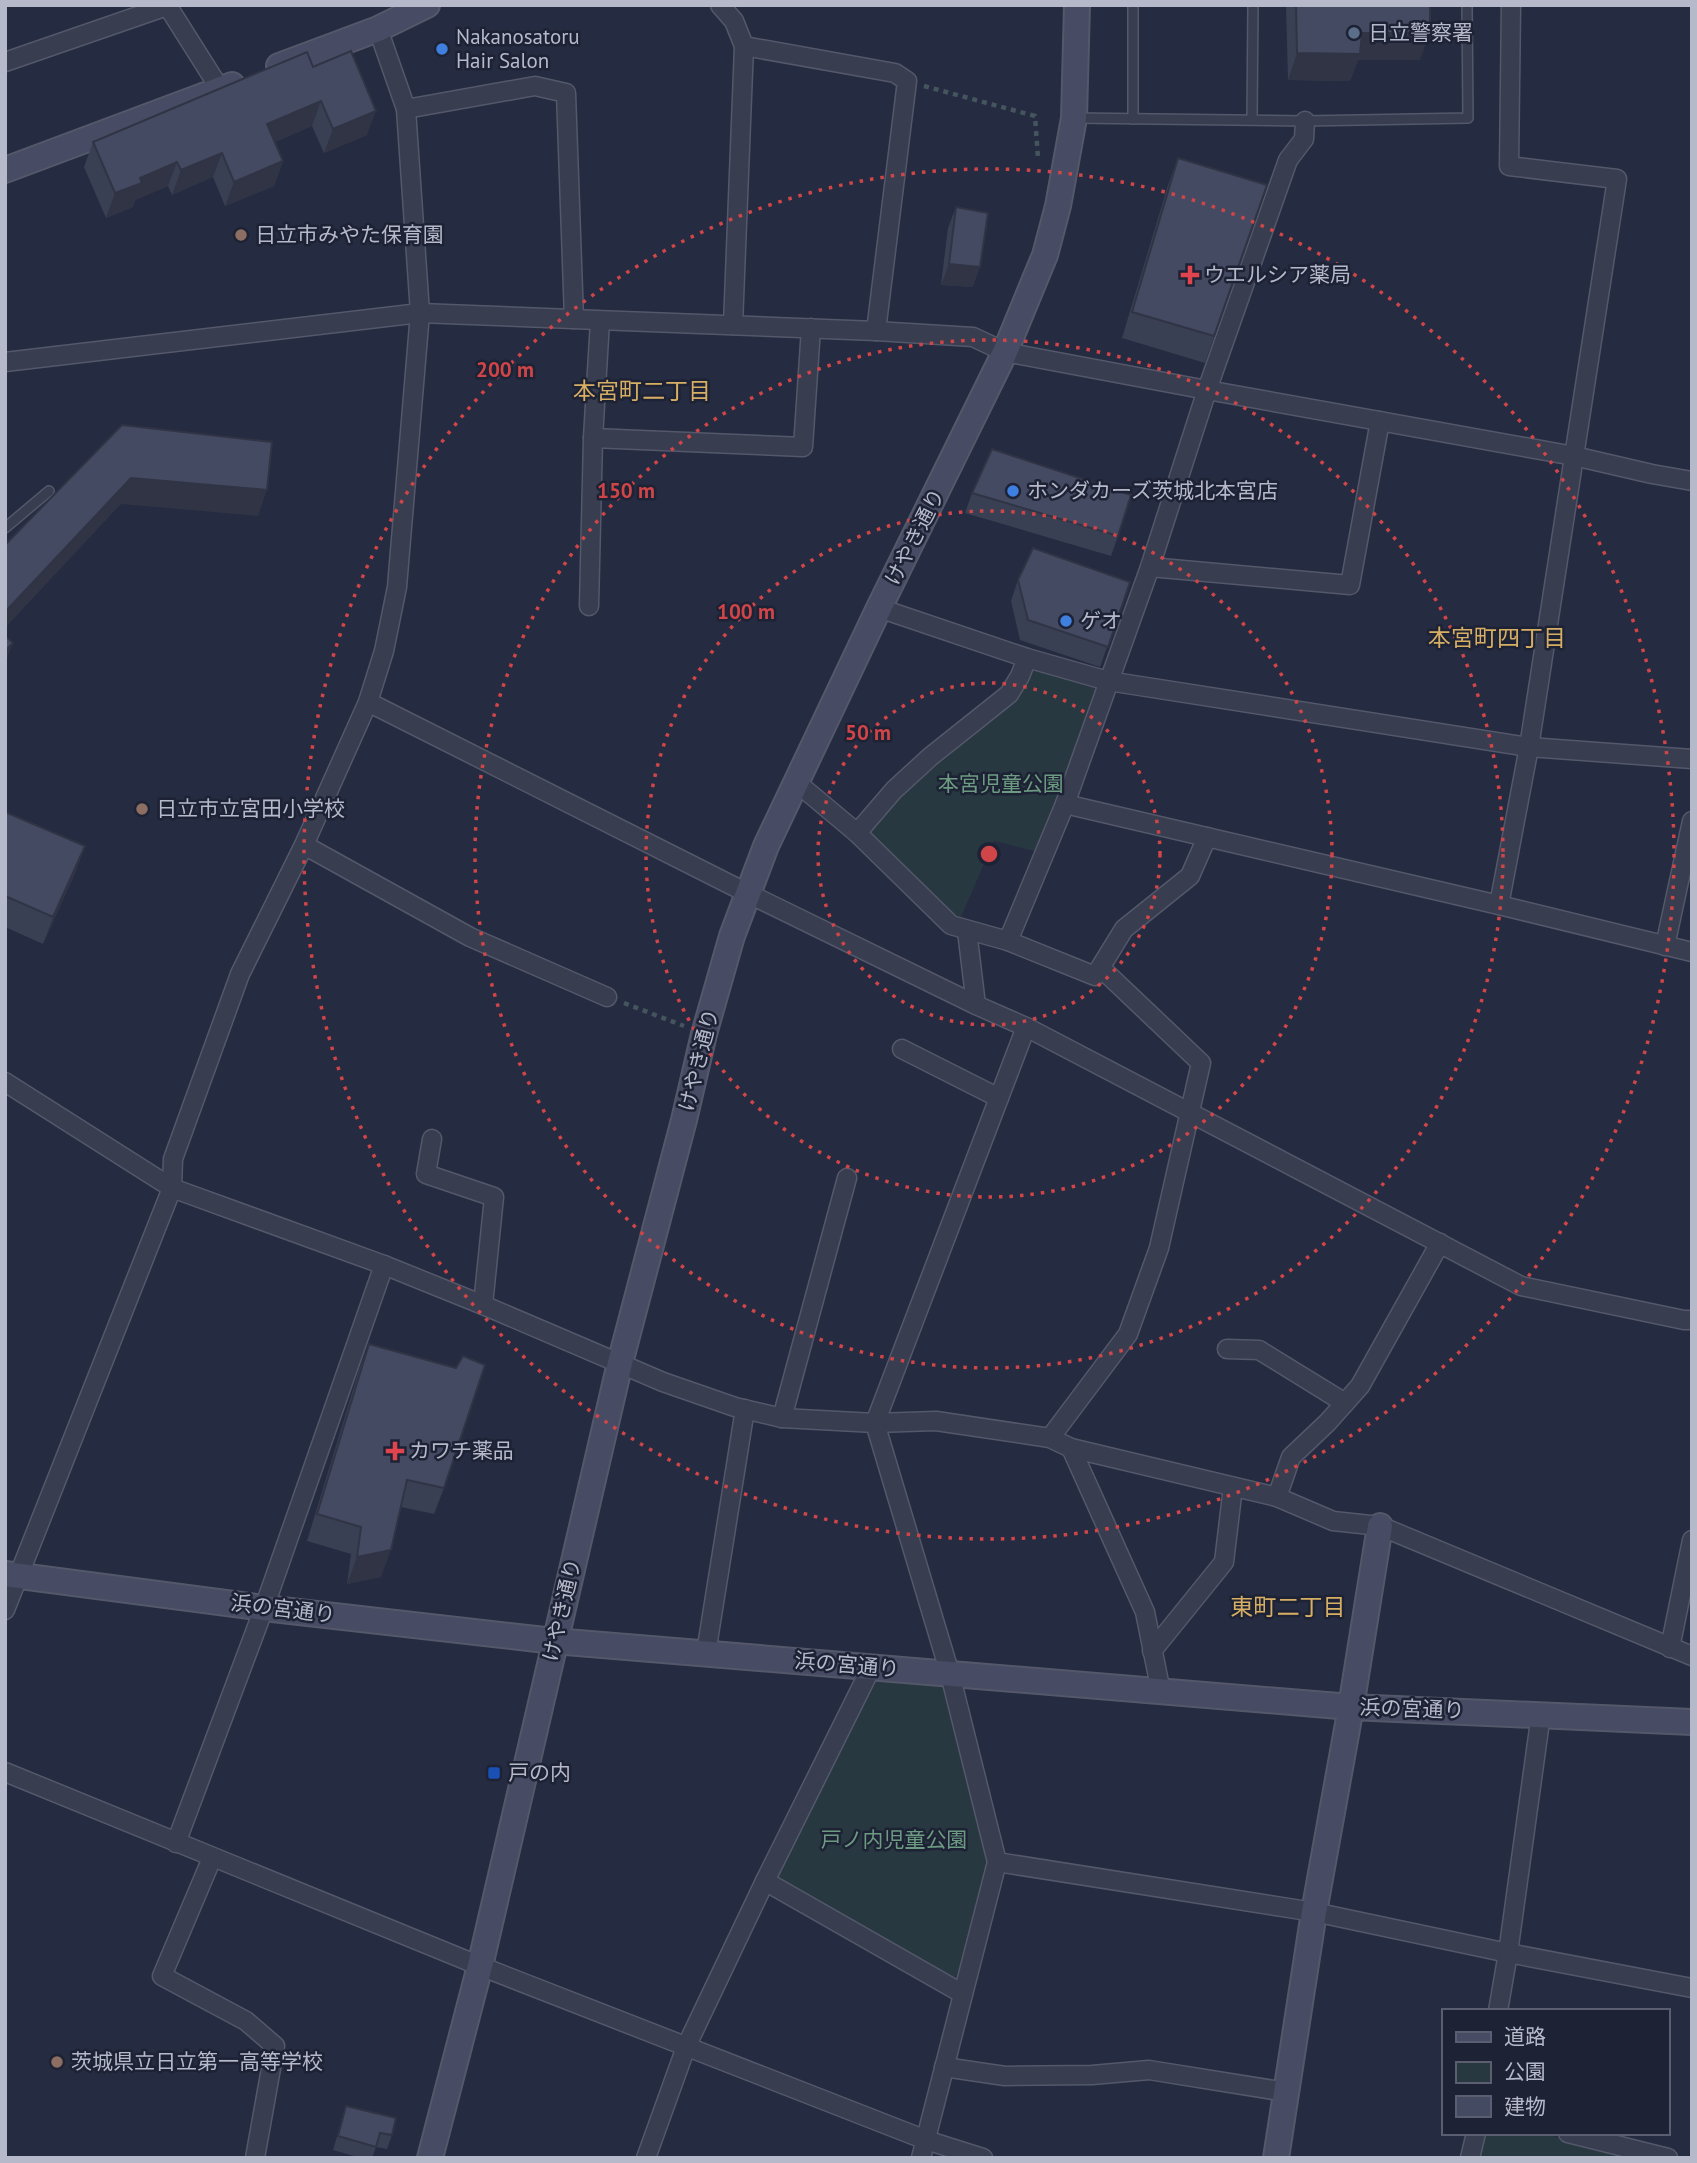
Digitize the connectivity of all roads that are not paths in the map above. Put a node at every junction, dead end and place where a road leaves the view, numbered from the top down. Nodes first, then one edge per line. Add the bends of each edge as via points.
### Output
1 (720, 5) edge
2 (1077, 5) edge
3 (1133, 5) edge
4 (1253, 5) edge
5 (1467, 5) edge
6 (1511, 5) edge
7 (167, 6) edge
8 (426, 6) edge
9 (378, 29) junction
10 (744, 46) junction
11 (5, 62) edge
12 (220, 89) junction
13 (406, 109) junction
14 (1074, 118) junction
15 (1133, 119) junction
16 (1252, 119) junction
17 (1305, 121) junction
18 (5, 170) edge
19 (420, 313) junction
20 (574, 319) junction
21 (600, 321) junction
22 (733, 325) junction
23 (810, 328) junction
24 (876, 331) junction
25 (1005, 352) junction
26 (5, 362) edge
27 (1207, 390) junction
28 (1380, 421) junction
29 (593, 438) junction
30 (1574, 456) junction
31 (1692, 481) edge
32 (48, 491) dead end
33 (5, 528) edge
34 (1150, 567) junction
35 (589, 606) dead end
36 (878, 608) junction
37 (1027, 658) junction
38 (1108, 681) junction
39 (368, 702) junction
40 (1529, 747) junction
41 (1692, 759) edge
42 (796, 782) junction
43 (1065, 804) junction
44 (1692, 821) edge
45 (857, 833) junction
46 (1206, 837) junction
47 (304, 845) junction
48 (747, 894) junction
49 (1499, 905) junction
50 (967, 931) junction
51 (1008, 941) junction
52 (1665, 946) junction
53 (1692, 952) edge
54 (1101, 968) junction
55 (607, 997) road end
56 (976, 1005) junction
57 (1026, 1027) junction
58 (902, 1049) dead end
59 (5, 1082) edge
60 (999, 1098) junction
61 (1190, 1112) junction
62 (432, 1139) dead end
63 (847, 1178) dead end
64 (172, 1188) junction
65 (1440, 1243) junction
66 (384, 1265) junction
67 (483, 1305) junction
68 (1692, 1320) edge
69 (1227, 1349) dead end
70 (620, 1363) junction
71 (1345, 1402) junction
72 (746, 1409) junction
73 (782, 1418) junction
74 (875, 1423) junction
75 (1050, 1438) junction
76 (1071, 1448) junction
77 (1233, 1487) junction
78 (1277, 1497) junction
79 (1380, 1526) junction
80 (1692, 1540) edge
81 (12, 1575) edge
82 (264, 1608) junction
83 (5, 1610) edge
84 (554, 1641) junction
85 (1670, 1648) junction
86 (1152, 1651) junction
87 (706, 1653) junction
88 (1692, 1656) edge
89 (871, 1668) junction
90 (950, 1674) junction
91 (1161, 1692) junction
92 (1351, 1707) junction
93 (1541, 1714) junction
94 (1692, 1722) edge
95 (5, 1772) edge
96 (176, 1843) junction
97 (212, 1858) junction
98 (997, 1862) junction
99 (765, 1881) junction
100 (1314, 1912) junction
101 (1508, 1953) junction
102 (480, 1966) junction
103 (1692, 1988) edge
104 (963, 1994) junction
105 (1498, 2009) edge
106 (686, 2047) junction
107 (944, 2067) junction
108 (1286, 2092) junction
109 (1476, 2135) edge
110 (1576, 2135) edge
111 (923, 2149) edge
112 (255, 2158) edge
113 (430, 2158) edge
114 (646, 2158) edge
115 (983, 2158) edge
116 (1276, 2158) edge
117 (1471, 2158) edge
118 (1668, 2158) edge

1 - 10 street
2 - 14 street, けやき通り
3 - 15 lane
4 - 16 lane
5 - 17 lane via 1468,118
6 - 30 street via 1509,166 1617,179
7 - 11 street
7 - 12 street
8 - 9 street
9 - 12 street
9 - 13 street
10 - 22 street
10 - 24 street via 895,73 907,81
12 - 18 street
13 - 19 street
13 - 20 street via 535,86 566,93
14 - 15 lane
14 - 25 street, けやき通り via 1045,255
15 - 16 lane
16 - 17 lane
17 - 27 street via 1304,139 1288,160
19 - 20 street
19 - 26 street
19 - 39 street via 397,587
20 - 21 street
21 - 22 street
21 - 29 street
22 - 23 street
23 - 24 street
23 - 29 street via 803,447
24 - 25 street via 973,337
25 - 27 street
25 - 36 street, けやき通り
27 - 28 street
27 - 34 street
28 - 30 street
28 - 34 street via 1350,585
29 - 35 street
30 - 31 street
30 - 40 street
32 - 33 lane
34 - 38 street
36 - 37 street
36 - 42 street, けやき通り
37 - 38 street
37 - 45 street via 1009,694 930,757
38 - 40 street
38 - 43 street
39 - 47 street
39 - 48 street
40 - 41 street
40 - 49 street
42 - 45 street
42 - 48 street, けやき通り
43 - 46 street
43 - 51 street
44 - 52 street
45 - 50 street via 951,925
46 - 49 street
46 - 54 street via 1190,876 1124,929
47 - 55 street via 470,937
47 - 64 street via 240,974 173,1159
48 - 56 street
48 - 70 street, けやき通り via 704,1034
49 - 52 street
50 - 51 street
50 - 56 street
51 - 54 street via 1096,976
52 - 53 street
54 - 61 street via 1201,1063
56 - 57 street
57 - 60 street
57 - 61 street
58 - 60 street
59 - 64 street
60 - 74 street
61 - 65 street
61 - 75 street via 1159,1248 1128,1334
62 - 67 street via 426,1174 494,1197
63 - 73 street
64 - 66 street
64 - 81 street
65 - 68 street via 1521,1286
65 - 71 street via 1360,1386
66 - 67 street
66 - 82 street
67 - 70 street
69 - 71 street via 1259,1350
70 - 72 street
70 - 84 street, けやき通り
71 - 78 street via 1291,1457
72 - 73 street
72 - 87 street
73 - 74 street
74 - 75 street via 936,1421
74 - 90 street
75 - 76 street
76 - 77 street
76 - 86 street via 1145,1612
77 - 78 street
77 - 86 street via 1224,1563
78 - 79 street via 1333,1521
79 - 85 street
79 - 92 street
80 - 85 street
81 - 82 street, 浜の宮通り
81 - 83 street
82 - 84 street, 浜の宮通り
82 - 96 street
84 - 87 street, 浜の宮通り
84 - 102 street, けやき通り
85 - 88 street
86 - 91 street
87 - 89 street, 浜の宮通り
89 - 90 street, 浜の宮通り
89 - 99 street
90 - 91 street, 浜の宮通り
90 - 98 street
91 - 92 street, 浜の宮通り
92 - 93 street, 浜の宮通り
92 - 100 street
93 - 94 street, 浜の宮通り
93 - 101 street
95 - 96 street
96 - 97 street
97 - 102 street
97 - 112 street via 162,1976 246,2021 275,2046
98 - 100 street
98 - 104 street
99 - 104 street
99 - 106 street
100 - 101 street
100 - 108 street
101 - 103 street
101 - 105 street
102 - 106 street
102 - 113 street, けやき通り
104 - 107 street
106 - 111 street
106 - 114 street
107 - 108 street via 1005,2076 1149,2070
107 - 111 street
108 - 116 street
109 - 117 street
110 - 118 street
111 - 115 street

